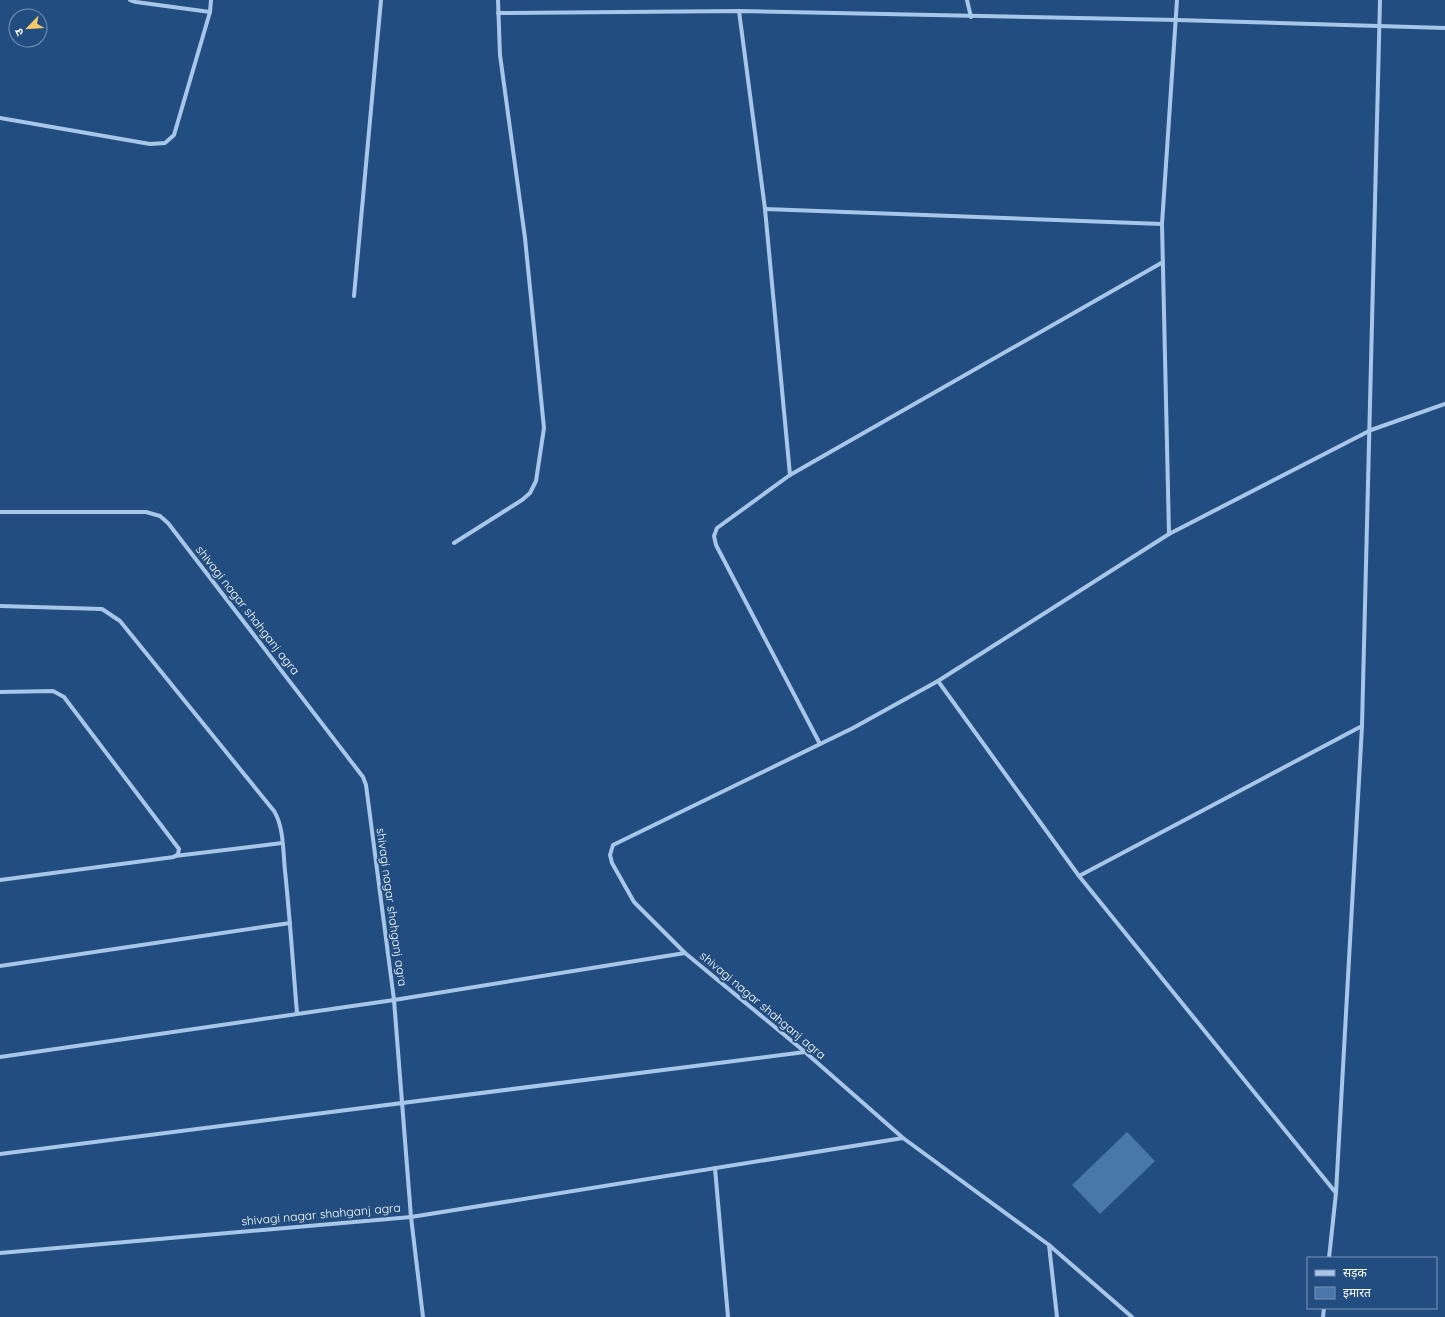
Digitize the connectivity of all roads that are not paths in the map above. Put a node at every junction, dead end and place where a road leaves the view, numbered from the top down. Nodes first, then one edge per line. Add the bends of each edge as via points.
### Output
1 (130, 0) edge
2 (211, 0) edge
3 (381, 0) edge
4 (498, 0) edge
5 (967, 0) edge
6 (1177, 0) edge
7 (1380, 0) edge
8 (739, 11) junction
9 (210, 12) junction
10 (498, 14) junction
11 (971, 17) junction
12 (1177, 20) junction
13 (1380, 28) junction
14 (1445, 28) edge
15 (0, 118) edge
16 (765, 209) junction
17 (1162, 224) junction
18 (1163, 262) junction
19 (354, 296) dead end
20 (1445, 404) edge
21 (1371, 430) junction
22 (790, 475) junction
23 (0, 512) edge
24 (1170, 534) junction
25 (454, 542) dead end
26 (0, 606) edge
27 (938, 681) junction
28 (0, 692) edge
29 (1362, 726) junction
30 (820, 744) junction
31 (282, 843) junction
32 (174, 856) junction
33 (1079, 876) junction
34 (0, 880) edge
35 (290, 923) junction
36 (685, 953) junction
37 (0, 966) edge
38 (394, 1000) junction
39 (296, 1013) junction
40 (805, 1052) junction
41 (0, 1057) edge
42 (402, 1104) junction
43 (903, 1138) junction
44 (0, 1154) edge
45 (715, 1168) junction
46 (1336, 1194) junction
47 (410, 1217) junction
48 (1049, 1245) junction
49 (0, 1253) edge
50 (1329, 1257) edge
51 (423, 1317) edge
52 (728, 1317) edge
53 (1057, 1317) edge
54 (1132, 1317) edge

1 - 9 street
2 - 9 street
3 - 19 street
4 - 10 street
5 - 11 street
6 - 12 street
7 - 13 street
8 - 10 street
8 - 11 street
8 - 16 street
9 - 15 street via 174,135 165,143 150,144
10 - 25 street via 500,55 525,238 544,428 536,482 530,493
11 - 12 street
12 - 13 street
12 - 17 street
13 - 14 street
13 - 21 street
16 - 17 street
16 - 22 street
17 - 18 street
18 - 22 street
18 - 24 street
20 - 21 street
21 - 24 street
21 - 29 street
22 - 30 street via 717,528 714,536
23 - 38 street, shivagi nagar shahganj agra via 146,512 160,516 168,523 363,777
24 - 27 street
26 - 31 street via 102,609 120,621 274,811
27 - 30 street
27 - 33 street
28 - 32 street via 53,691 64,697 177,843 178,854
29 - 33 street
29 - 46 street
30 - 36 street via 613,845 610,855 612,863 634,902
31 - 32 street
31 - 35 street
32 - 34 street
33 - 46 street
35 - 37 street
35 - 39 street
36 - 38 street, shivagi nagar shahganj agra
36 - 40 street, shivagi nagar shahganj agra
38 - 39 street
38 - 42 street
39 - 41 street
40 - 42 street
40 - 43 street, shivagi nagar shahganj agra
42 - 44 street
42 - 47 street
43 - 45 street, shivagi nagar shahganj agra
43 - 48 street, shivagi nagar shahganj agra
45 - 47 street, shivagi nagar shahganj agra
45 - 52 street
46 - 50 street
47 - 49 street, shivagi nagar shahganj agra
47 - 51 street
48 - 53 street
48 - 54 street, shivagi nagar shahganj agra

